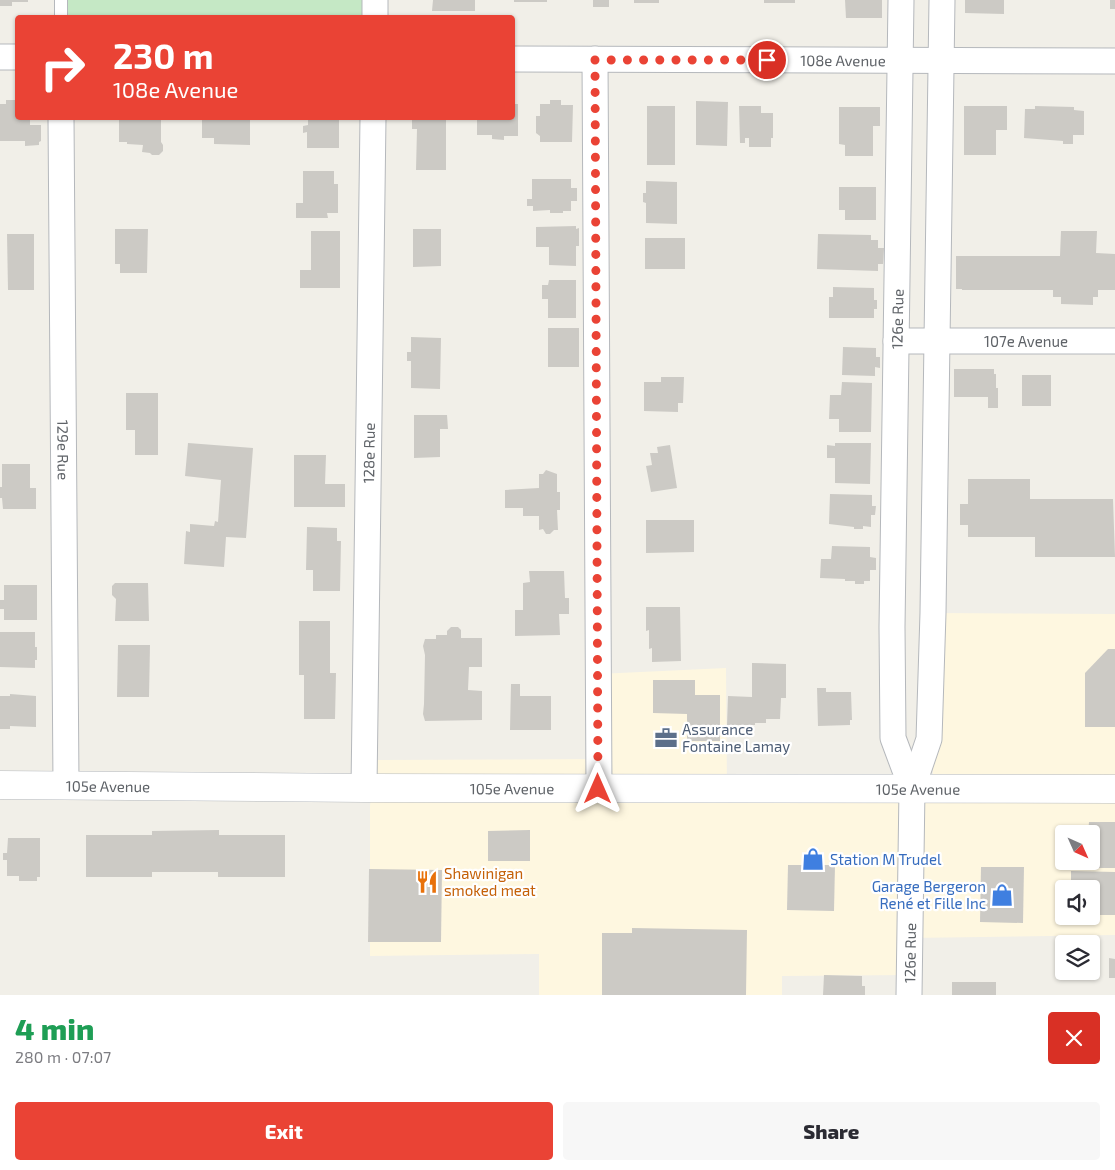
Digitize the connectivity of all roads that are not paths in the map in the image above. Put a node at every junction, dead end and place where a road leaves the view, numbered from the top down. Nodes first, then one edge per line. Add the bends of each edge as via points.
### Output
1 (61, 0) edge
2 (375, 0) edge
3 (901, 0) edge
4 (942, 0) edge
5 (61, 15) edge
6 (375, 15) edge
7 (0, 57) edge
8 (15, 57) edge
9 (515, 59) edge
10 (595, 60) junction
11 (900, 60) junction
12 (941, 61) junction
13 (1115, 61) edge
14 (61, 120) edge
15 (373, 120) edge
16 (896, 341) junction
17 (1115, 341) edge
18 (937, 342) junction
19 (893, 638) junction
20 (932, 638) junction
21 (66, 784) junction
22 (0, 785) edge
23 (364, 788) junction
24 (598, 789) junction
25 (912, 789) junction
26 (1115, 789) edge
27 (909, 995) edge

1 - 5 lane
2 - 6 street
3 - 11 street, 126e Rue
4 - 12 street, 126e Rue
7 - 8 street
9 - 10 street, 108e Avenue
10 - 11 street, 108e Avenue
10 - 24 street
11 - 12 street, 108e Avenue
11 - 16 street, 126e Rue
12 - 13 street, 108e Avenue
12 - 18 street, 126e Rue
14 - 21 street, 129e Rue
15 - 23 street, 128e Rue
16 - 18 street, 107e Avenue
16 - 19 street, 126e Rue
17 - 18 street, 107e Avenue
18 - 20 street, 126e Rue
19 - 20 street
19 - 25 street, 126e Rue via 893,738
20 - 25 street, 126e Rue via 929,739
21 - 22 street, 105e Avenue
21 - 23 street, 105e Avenue
23 - 24 street, 105e Avenue
24 - 25 street, 105e Avenue
25 - 26 street, 105e Avenue
25 - 27 street, 126e Rue

